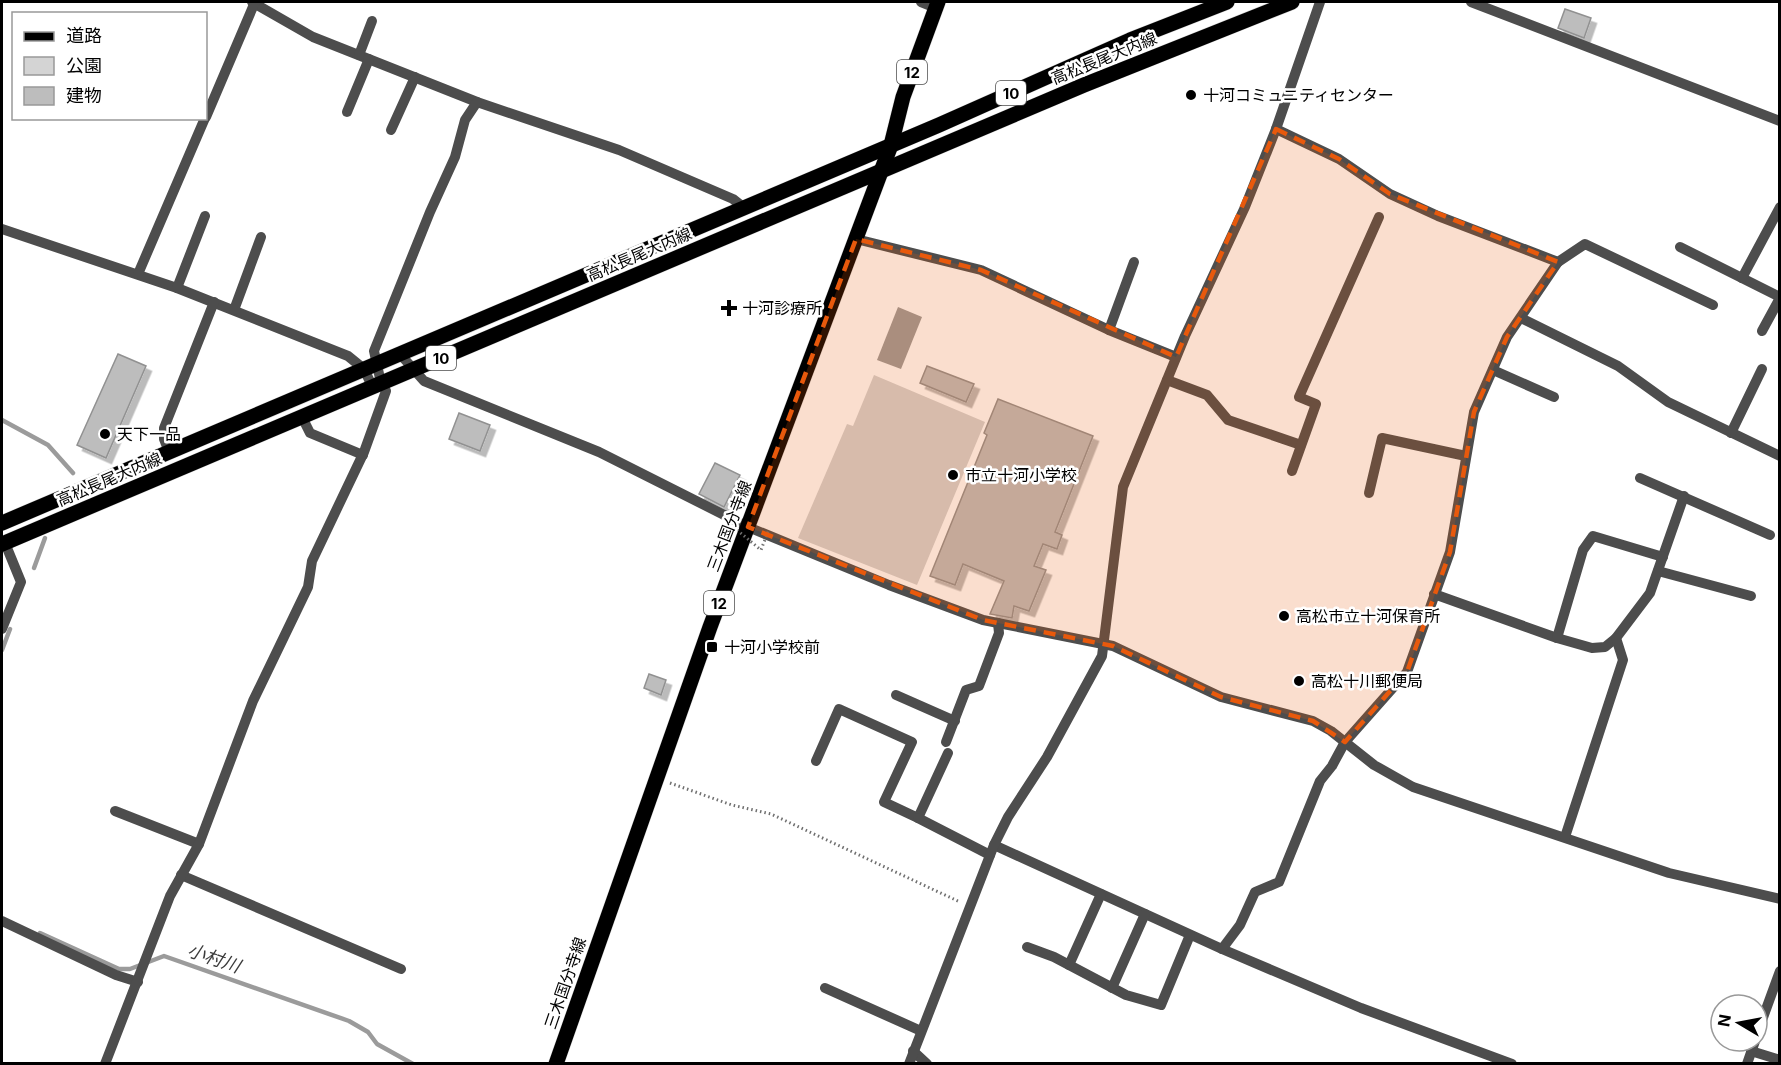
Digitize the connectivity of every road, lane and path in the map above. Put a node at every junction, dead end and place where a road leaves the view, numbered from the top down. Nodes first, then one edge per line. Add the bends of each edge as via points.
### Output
1 (254, 2) edge
2 (921, 2) edge
3 (1227, 2) edge
4 (1292, 2) edge
5 (1320, 2) edge
6 (1471, 2) edge
7 (937, 5) edge
8 (372, 21) dead end
9 (364, 57) junction
10 (415, 77) junction
11 (477, 102) junction
12 (347, 112) dead end
13 (207, 113) edge
14 (204, 120) edge
15 (1779, 121) edge
16 (1276, 129) junction
17 (391, 130) dead end
18 (891, 145) junction
19 (881, 171) junction
20 (743, 207) junction
21 (1779, 207) edge
22 (205, 216) dead end
23 (1379, 217) dead end
24 (2, 229) edge
25 (261, 237) dead end
26 (856, 239) junction
27 (1680, 247) dead end
28 (1134, 262) dead end
29 (1558, 262) junction
30 (138, 274) junction
31 (1742, 278) junction
32 (177, 288) junction
33 (1779, 297) edge
34 (214, 302) junction
35 (1713, 305) dead end
36 (234, 310) junction
37 (1521, 318) junction
38 (1109, 330) junction
39 (1762, 331) dead end
40 (400, 354) junction
41 (1176, 357) junction
42 (370, 366) junction
43 (1762, 369) dead end
44 (411, 370) junction
45 (1493, 370) junction
46 (1167, 380) junction
47 (376, 384) junction
48 (1554, 397) dead end
49 (302, 417) junction
50 (1731, 433) junction
51 (1301, 445) junction
52 (168, 452) junction
53 (363, 455) junction
54 (1466, 456) junction
55 (1779, 456) edge
56 (1292, 471) dead end
57 (1640, 478) dead end
58 (1369, 494) dead end
59 (1684, 496) junction
60 (2, 523) edge
61 (742, 528) junction
62 (769, 530) dead end
63 (1770, 535) dead end
64 (3, 543) edge
65 (1663, 557) junction
66 (1658, 571) junction
67 (1434, 594) junction
68 (1751, 596) dead end
69 (998, 623) junction
70 (2, 629) edge
71 (1557, 638) junction
72 (1616, 638) junction
73 (1103, 644) junction
74 (896, 695) dead end
75 (955, 721) junction
76 (1345, 742) junction
77 (816, 761) dead end
78 (657, 778) junction
79 (115, 812) dead end
80 (918, 818) junction
81 (1565, 837) junction
82 (199, 844) junction
83 (992, 850) junction
84 (181, 875) junction
85 (1101, 894) junction
86 (1779, 899) edge
87 (970, 907) junction
88 (1145, 914) junction
89 (2, 921) edge
90 (1190, 935) junction
91 (1028, 947) dead end
92 (1222, 949) junction
93 (1069, 966) junction
94 (401, 969) dead end
95 (1779, 971) edge
96 (138, 982) junction
97 (825, 988) dead end
98 (1112, 988) junction
99 (1769, 1000) edge
100 (921, 1031) junction
101 (913, 1051) junction
102 (105, 1064) edge
103 (556, 1064) edge
104 (909, 1064) edge
105 (927, 1064) edge
106 (1512, 1064) edge

1 - 9 street via 313,37
1 - 13 street
2 - 7 street
3 - 18 main road, 高松長尾大内線 / 10 via 1130,40
4 - 19 main road, 高松長尾大内線 / 10
5 - 16 street
6 - 15 street
7 - 18 main road, 三木国分寺線 / 12 via 903,97
8 - 9 street
9 - 10 street
9 - 12 street
10 - 11 street
10 - 17 street
11 - 20 street via 619,150 733,199
11 - 42 street via 465,120 455,157 381,329
14 - 30 street
16 - 29 street via 1339,159 1390,194
16 - 41 street
18 - 19 main road, 三木国分寺線 / 12
18 - 20 main road, 高松長尾大内線 / 10
19 - 26 main road, 三木国分寺線 / 12
19 - 44 main road, 高松長尾大内線 / 10
20 - 40 main road, 高松長尾大内線 / 10
21 - 31 street
22 - 32 street
23 - 51 street via 1299,397 1316,404
24 - 30 street
25 - 36 street
26 - 38 street via 981,270
26 - 61 main road, 三木国分寺線 / 12
27 - 31 street
28 - 38 street
29 - 35 street via 1585,244
29 - 37 street
30 - 32 street
31 - 33 street
32 - 34 street
33 - 39 street
34 - 36 street
34 - 52 street via 164,428
36 - 42 street
37 - 45 street via 1507,337
37 - 50 street via 1618,366 1668,402
38 - 41 street
40 - 42 main road, 高松長尾大内線 / 10
40 - 44 street
41 - 46 street
42 - 47 street
42 - 52 main road, 高松長尾大内線 / 10
43 - 50 street
44 - 47 main road, 高松長尾大内線 / 10
44 - 61 street via 424,381 599,452
45 - 48 street
45 - 54 street via 1474,412
46 - 51 street via 1207,395 1228,420
46 - 73 street via 1123,487
47 - 49 main road, 高松長尾大内線 / 10
47 - 53 street via 386,391
49 - 53 street via 310,433
49 - 64 main road, 高松長尾大内線 / 10
50 - 55 street
51 - 56 street
52 - 60 main road, 高松長尾大内線 / 10
53 - 82 street via 312,561 308,587 253,701
54 - 58 street via 1382,438
54 - 67 street via 1450,552
57 - 59 street
59 - 63 street
59 - 65 street
61 - 62 path, bridge via 761,550
61 - 69 street
61 - 78 main road, 三木国分寺線 / 12
64 - 70 street via 21,582
65 - 66 street
65 - 71 street via 1593,536 1583,550
66 - 68 street
66 - 72 street via 1650,594
67 - 71 street
67 - 76 street via 1407,672
69 - 73 street
69 - 75 street via 999,633 979,686 966,690
71 - 72 street via 1592,648 1605,647
72 - 81 street via 1623,660
73 - 76 street via 1221,697 1313,722
73 - 83 street via 1101,656 1047,757 1008,817
74 - 75 street
75 - 80 street
76 - 81 street via 1374,765 1413,787
76 - 92 street via 1320,781 1279,882 1255,892 1240,925
77 - 80 street via 839,710 912,742 884,802
78 - 87 path via 732,805 771,814
78 - 103 main road, 三木国分寺線 / 12
79 - 82 street
80 - 83 street
81 - 86 street via 1669,873
82 - 84 street
83 - 85 street
83 - 87 street
84 - 94 street
84 - 96 street
85 - 88 street
85 - 93 street
87 - 100 street
88 - 90 street
88 - 98 street
89 - 96 street
90 - 92 street
90 - 98 street via 1161,1005
91 - 93 street
92 - 106 street via 1361,1008
93 - 98 street
95 - 99 street
96 - 102 street
97 - 100 street
100 - 101 street
101 - 104 street
101 - 105 street

